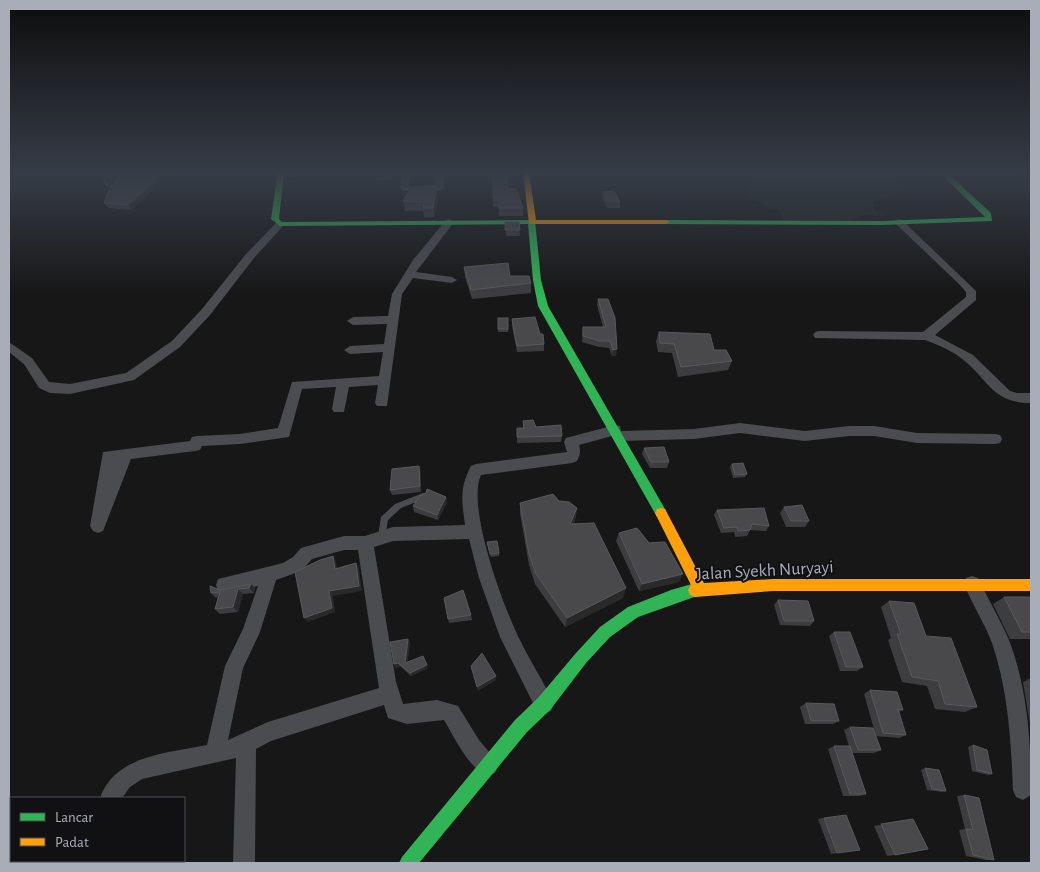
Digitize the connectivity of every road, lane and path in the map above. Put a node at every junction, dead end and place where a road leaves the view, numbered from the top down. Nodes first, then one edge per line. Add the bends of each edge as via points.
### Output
1 (276, 213) edge
2 (531, 213) edge
3 (986, 213) edge
4 (449, 222) junction
5 (532, 222) junction
6 (899, 222) junction
7 (280, 224) junction
8 (410, 274) junction
9 (452, 280) dead end
10 (394, 320) junction
11 (353, 321) dead end
12 (819, 336) dead end
13 (926, 336) junction
14 (9, 346) edge
15 (390, 348) junction
16 (350, 350) dead end
17 (385, 380) junction
18 (344, 382) junction
19 (1031, 398) edge
20 (382, 403) dead end
21 (339, 409) dead end
22 (617, 433) junction
23 (995, 439) dead end
24 (126, 454) dead end
25 (423, 496) edge
26 (475, 532) junction
27 (382, 536) junction
28 (365, 543) junction
29 (270, 574) junction
30 (972, 584) junction
31 (224, 585) dead end
32 (1031, 585) edge
33 (700, 589) junction
34 (390, 694) junction
35 (544, 704) junction
36 (246, 743) junction
37 (215, 753) junction
38 (488, 766) junction
39 (1023, 790) dead end
40 (111, 797) edge
41 (244, 863) edge
42 (408, 863) edge

1 - 7 street via 275,219
2 - 5 street
3 - 6 street via 989,219
4 - 5 street
4 - 7 street
4 - 8 street
5 - 6 street
5 - 22 street via 537,280 543,306
6 - 13 street via 971,291 972,298
7 - 14 street via 176,344 130,377 70,389 50,388 44,385 28,361
8 - 9 street
8 - 10 street via 397,294
10 - 11 street
10 - 15 street
12 - 13 street
13 - 19 street via 969,358 1005,394
15 - 16 street
15 - 17 street
17 - 18 street
17 - 20 street
18 - 21 street
18 - 24 street via 297,385 284,433 197,441 195,446
22 - 23 street via 694,434 740,428 805,436 874,431 917,438
22 - 26 street via 571,442 572,457 476,470 471,474 469,483 470,514
22 - 33 street
25 - 27 lane via 398,506 384,518
26 - 27 street
26 - 35 street via 483,566 510,637
27 - 28 street
28 - 29 street via 344,543 315,550 294,567
28 - 34 street
29 - 31 street
29 - 37 street via 251,632 234,666
30 - 32 street, Jalan Syekh Nuryayi
30 - 33 street, Jalan Syekh Nuryayi via 773,584
30 - 39 street via 1003,648 1015,689
33 - 35 street, Jalan Syekh Nuryayi via 633,612 605,632
34 - 36 street via 268,732
34 - 38 street via 398,713 439,709 451,713
35 - 38 street, Jalan Syekh Nuryayi
36 - 37 street
36 - 41 street
37 - 40 street via 138,770 123,780
38 - 42 street, Jalan Syekh Nuryayi

